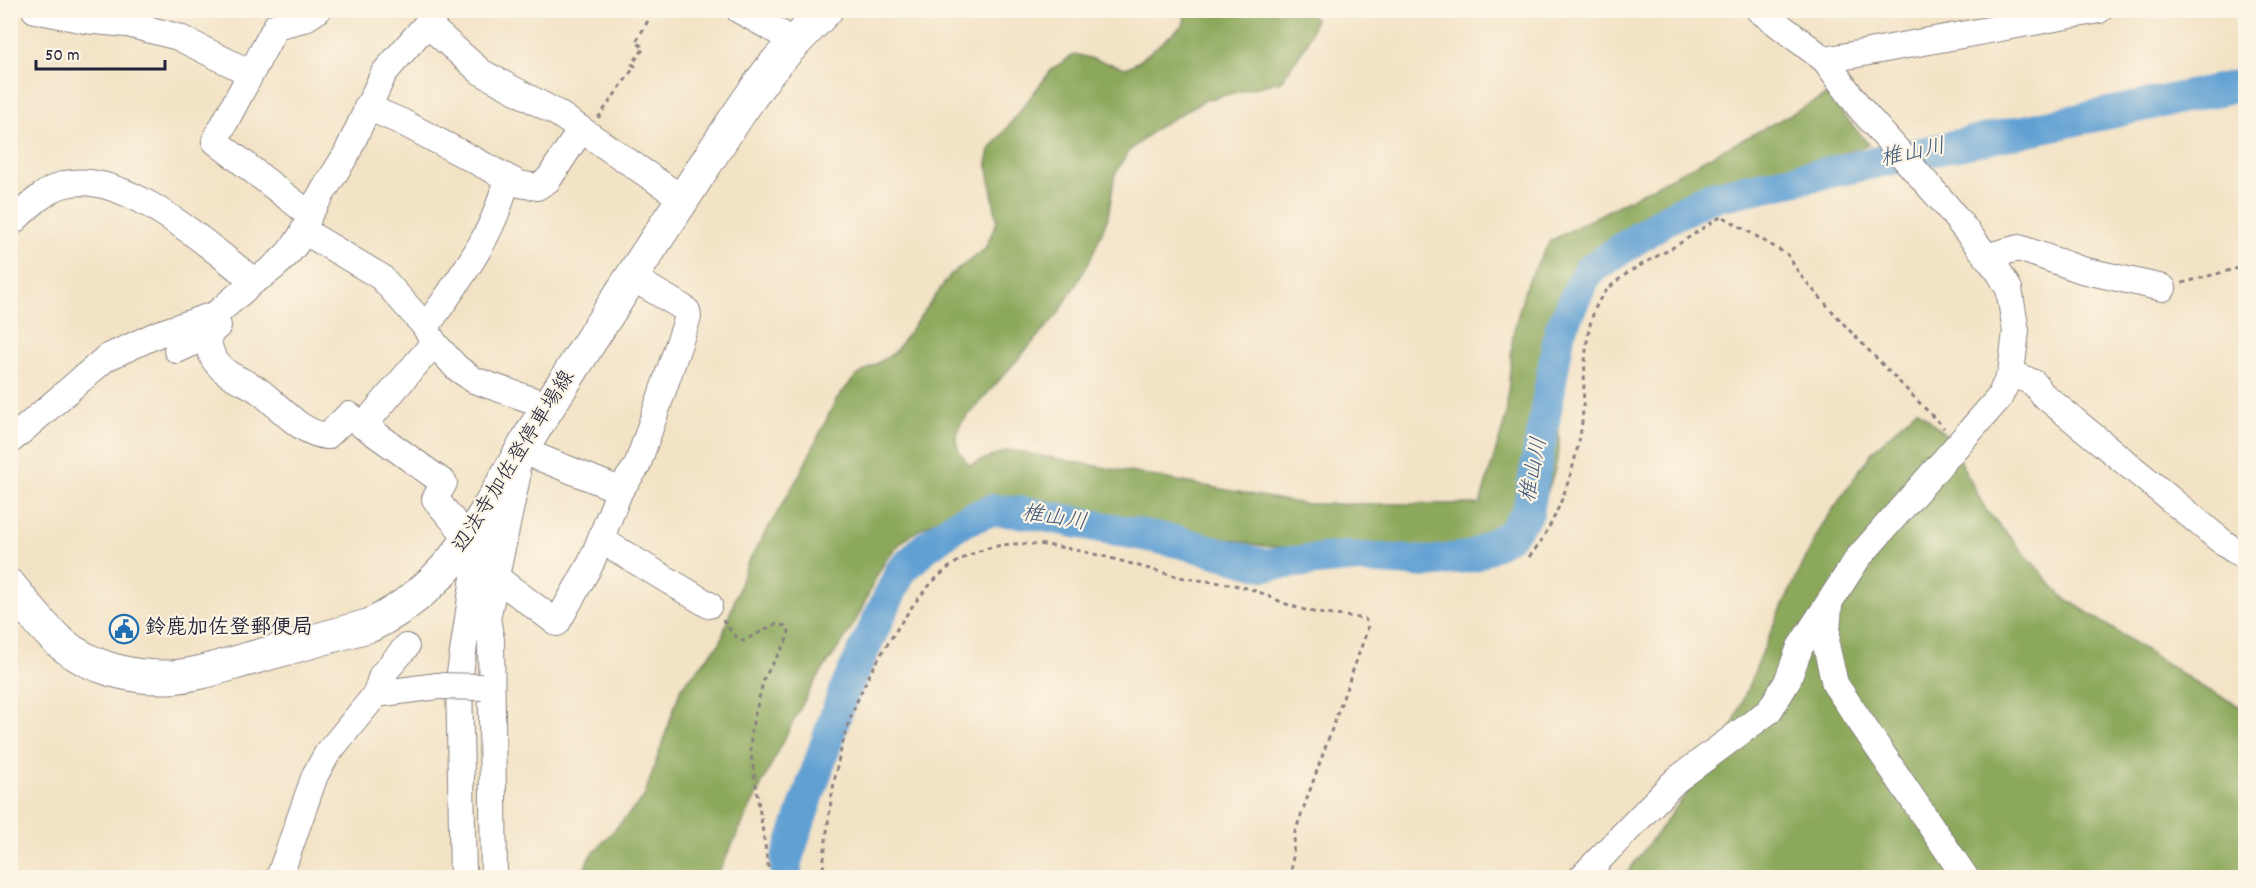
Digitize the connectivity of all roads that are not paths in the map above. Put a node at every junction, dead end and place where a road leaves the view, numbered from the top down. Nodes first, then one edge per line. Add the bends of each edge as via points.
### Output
1 (35, 10) edge
2 (318, 10) edge
3 (739, 10) edge
4 (826, 10) edge
5 (1759, 10) edge
6 (2099, 10) edge
7 (433, 17) edge
8 (795, 42) junction
9 (1825, 60) junction
10 (250, 73) junction
11 (367, 106) junction
12 (583, 133) junction
13 (506, 178) junction
14 (683, 199) junction
15 (307, 223) junction
16 (10, 224) edge
17 (1988, 256) junction
18 (631, 277) junction
19 (254, 281) junction
20 (2163, 288) road end
21 (430, 335) junction
22 (207, 336) junction
23 (177, 350) dead end
24 (2011, 373) junction
25 (549, 406) junction
26 (363, 426) junction
27 (10, 441) edge
28 (519, 457) junction
29 (620, 490) junction
30 (493, 504) junction
31 (469, 538) junction
32 (601, 540) junction
33 (2246, 558) edge
34 (494, 576) junction
35 (10, 586) edge
36 (1829, 603) junction
37 (709, 604) road end
38 (406, 647) dead end
39 (486, 686) junction
40 (376, 693) junction
41 (279, 878) edge
42 (463, 878) edge
43 (494, 878) edge
44 (1581, 878) edge
45 (1966, 878) edge

1 - 10 street via 127,24 178,37
2 - 10 street via 304,19 276,26
3 - 8 street
4 - 8 main road, 辺法寺加佐登停車場線
5 - 9 street
6 - 9 street
7 - 11 street via 388,66
7 - 12 street via 481,72 525,93
8 - 14 main road, 辺法寺加佐登停車場線 via 768,73
9 - 17 street via 1859,107
10 - 15 street via 215,141
11 - 13 street
11 - 15 street via 346,155
12 - 13 street via 542,186 530,188
12 - 14 street
13 - 21 street via 503,194 467,270
14 - 18 main road, 辺法寺加佐登停車場線
15 - 19 street via 268,272
15 - 21 street via 381,277
16 - 19 street via 61,186 81,183 120,191 162,210
17 - 20 street via 2019,248 2082,270
17 - 24 street via 2009,289 2014,309 2016,348
18 - 25 main road, 辺法寺加佐登停車場線
18 - 29 street via 682,307 688,317 637,466
19 - 22 street via 250,297
19 - 27 street via 216,314 106,358
21 - 25 street via 457,368 474,380
21 - 26 street
22 - 23 street
22 - 26 street via 214,360 226,374 257,390 316,435 327,436 349,415
24 - 33 street via 2034,383 2042,394
24 - 36 street via 1999,398 1858,558
25 - 28 main road, 辺法寺加佐登停車場線
26 - 31 street via 444,483 435,499
28 - 29 street
28 - 30 main road, 辺法寺加佐登停車場線
28 - 34 street
29 - 32 street
30 - 31 main road, 辺法寺加佐登停車場線
30 - 42 street via 475,570 459,680
31 - 35 main road, 辺法寺加佐登停車場線 via 431,585 393,614 371,625 226,665 170,676 139,675 101,667 82,658 44,627
32 - 34 street via 557,623
32 - 37 street
34 - 39 street via 487,619 491,640
36 - 44 street via 1800,647 1787,682 1769,711 1676,780
36 - 45 street via 1826,645 1835,684
38 - 40 street via 382,675
39 - 40 street, bridge via 438,686
39 - 43 street
40 - 41 street via 315,775

